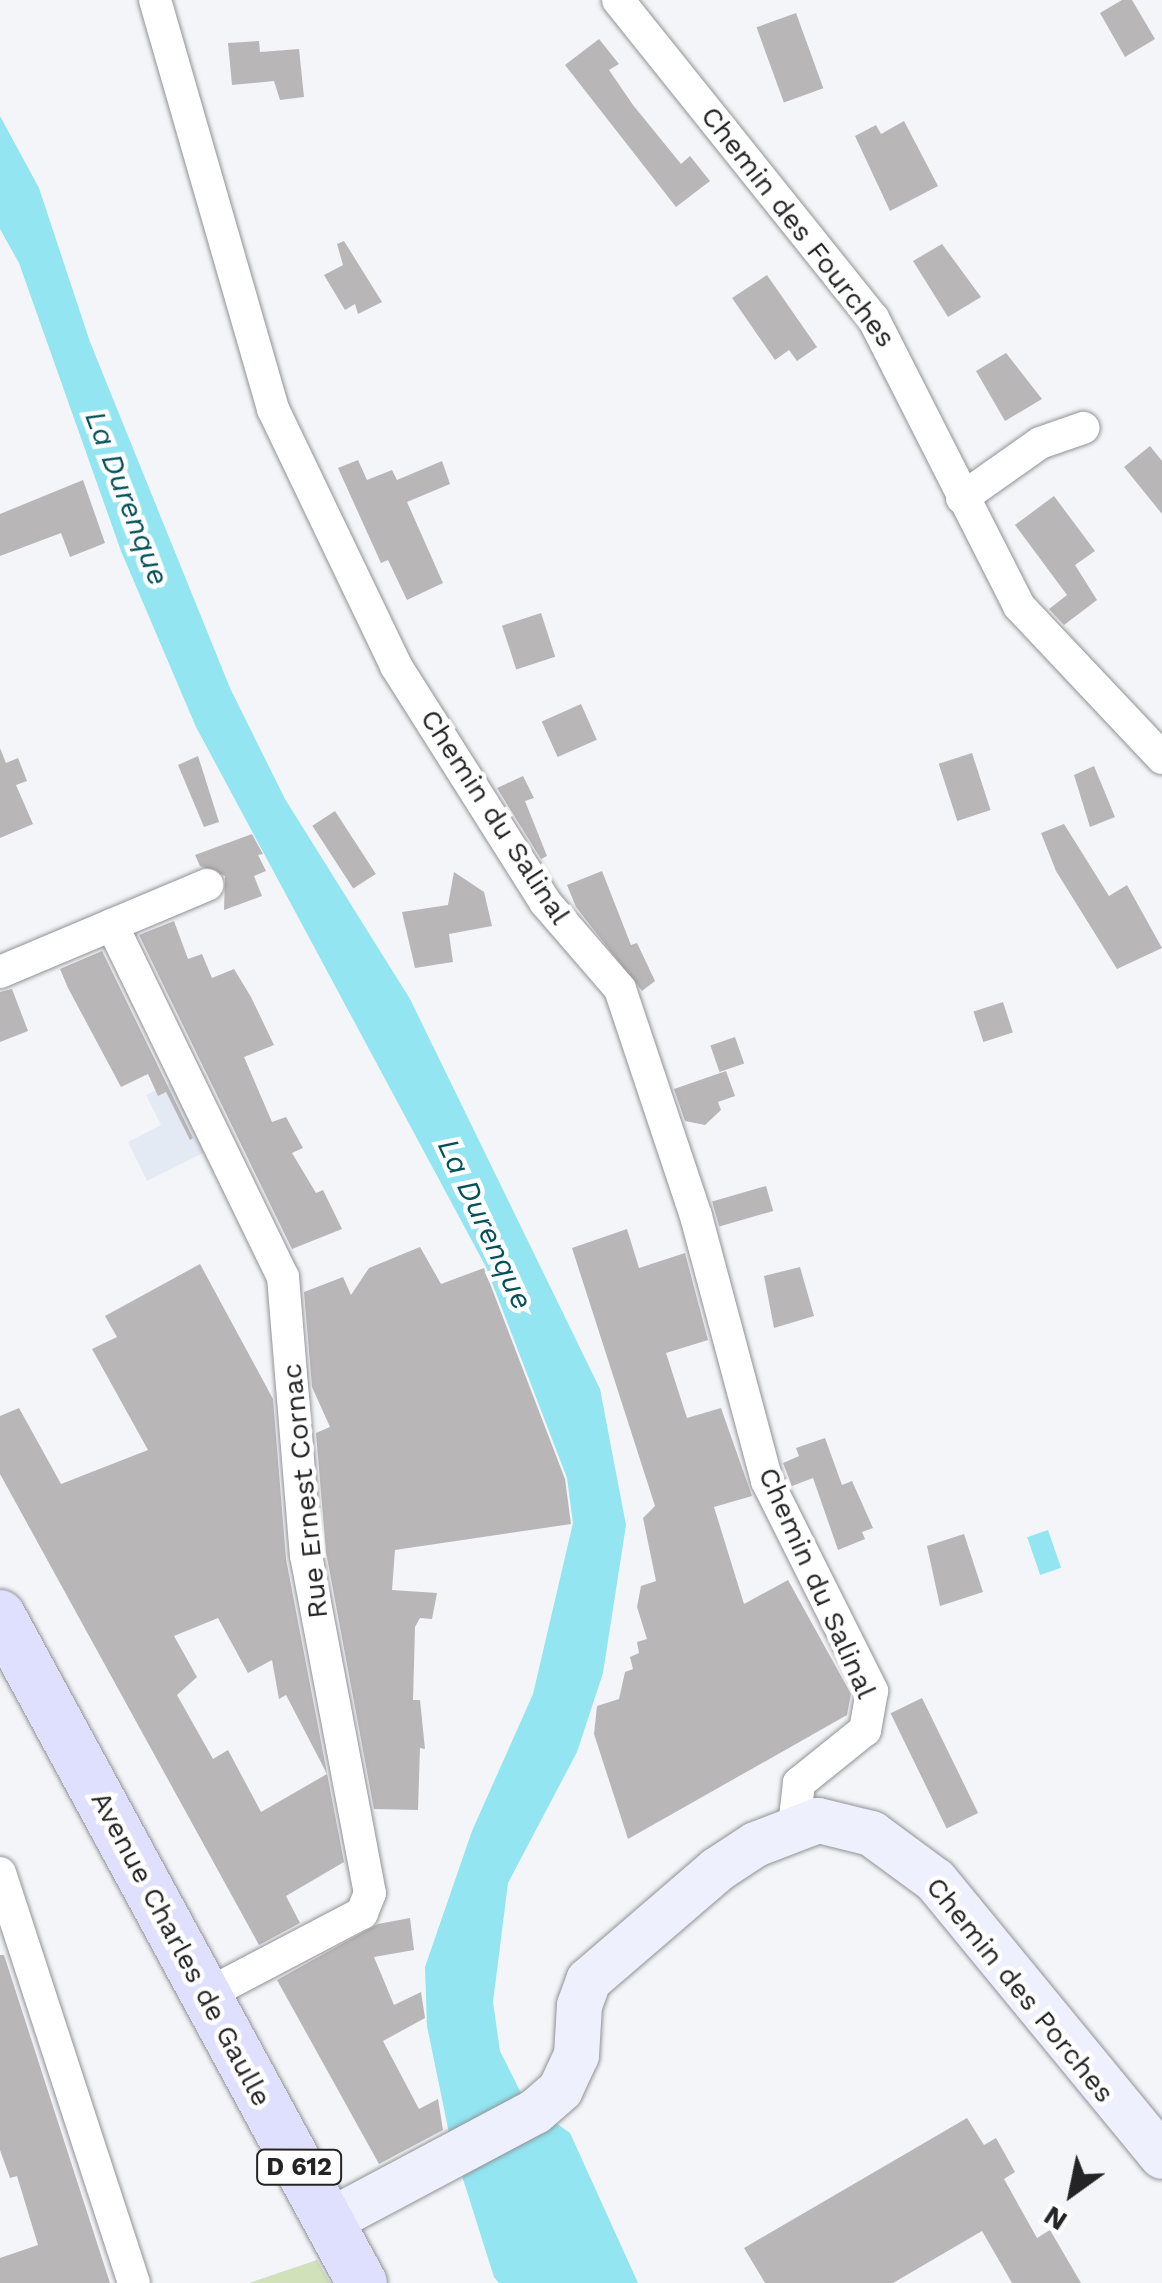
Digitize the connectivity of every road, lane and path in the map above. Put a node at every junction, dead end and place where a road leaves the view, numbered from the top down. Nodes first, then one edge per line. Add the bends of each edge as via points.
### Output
1 (155, 0) edge
2 (618, 0) edge
3 (1083, 428) dead end
4 (962, 498) junction
5 (1162, 758) edge
6 (206, 885) dead end
7 (112, 924) junction
8 (1, 969) edge
9 (6, 1636) edge
10 (794, 1826) junction
11 (0, 1873) edge
12 (206, 1995) junction
13 (1162, 2156) edge
14 (328, 2221) junction
15 (134, 2283) edge
16 (362, 2283) edge

1 - 10 street, Chemin du Salinal via 274,410 396,666 545,902 620,989 696,1216 767,1481 872,1690 866,1730 799,1783
2 - 4 street, Chemin des Fourches via 873,318 906,372
3 - 4 street via 1040,443
4 - 5 street, Chemin des Fourches via 1031,623
6 - 7 street
7 - 8 street
7 - 12 street, Rue Ernest Cornac via 283,1277 306,1554 370,1893 362,1913
9 - 12 main road, Avenue Charles de Gaulle / D 612
10 - 13 street, Chemin des Porches via 844,1822 895,1848 952,1899
10 - 14 street, Chemin des Porches via 685,1892 588,1980 576,2056 560,2090 535,2111
11 - 15 street
12 - 14 main road, Avenue Charles de Gaulle / D 612
14 - 16 main road, Avenue Charles de Gaulle / D 612

